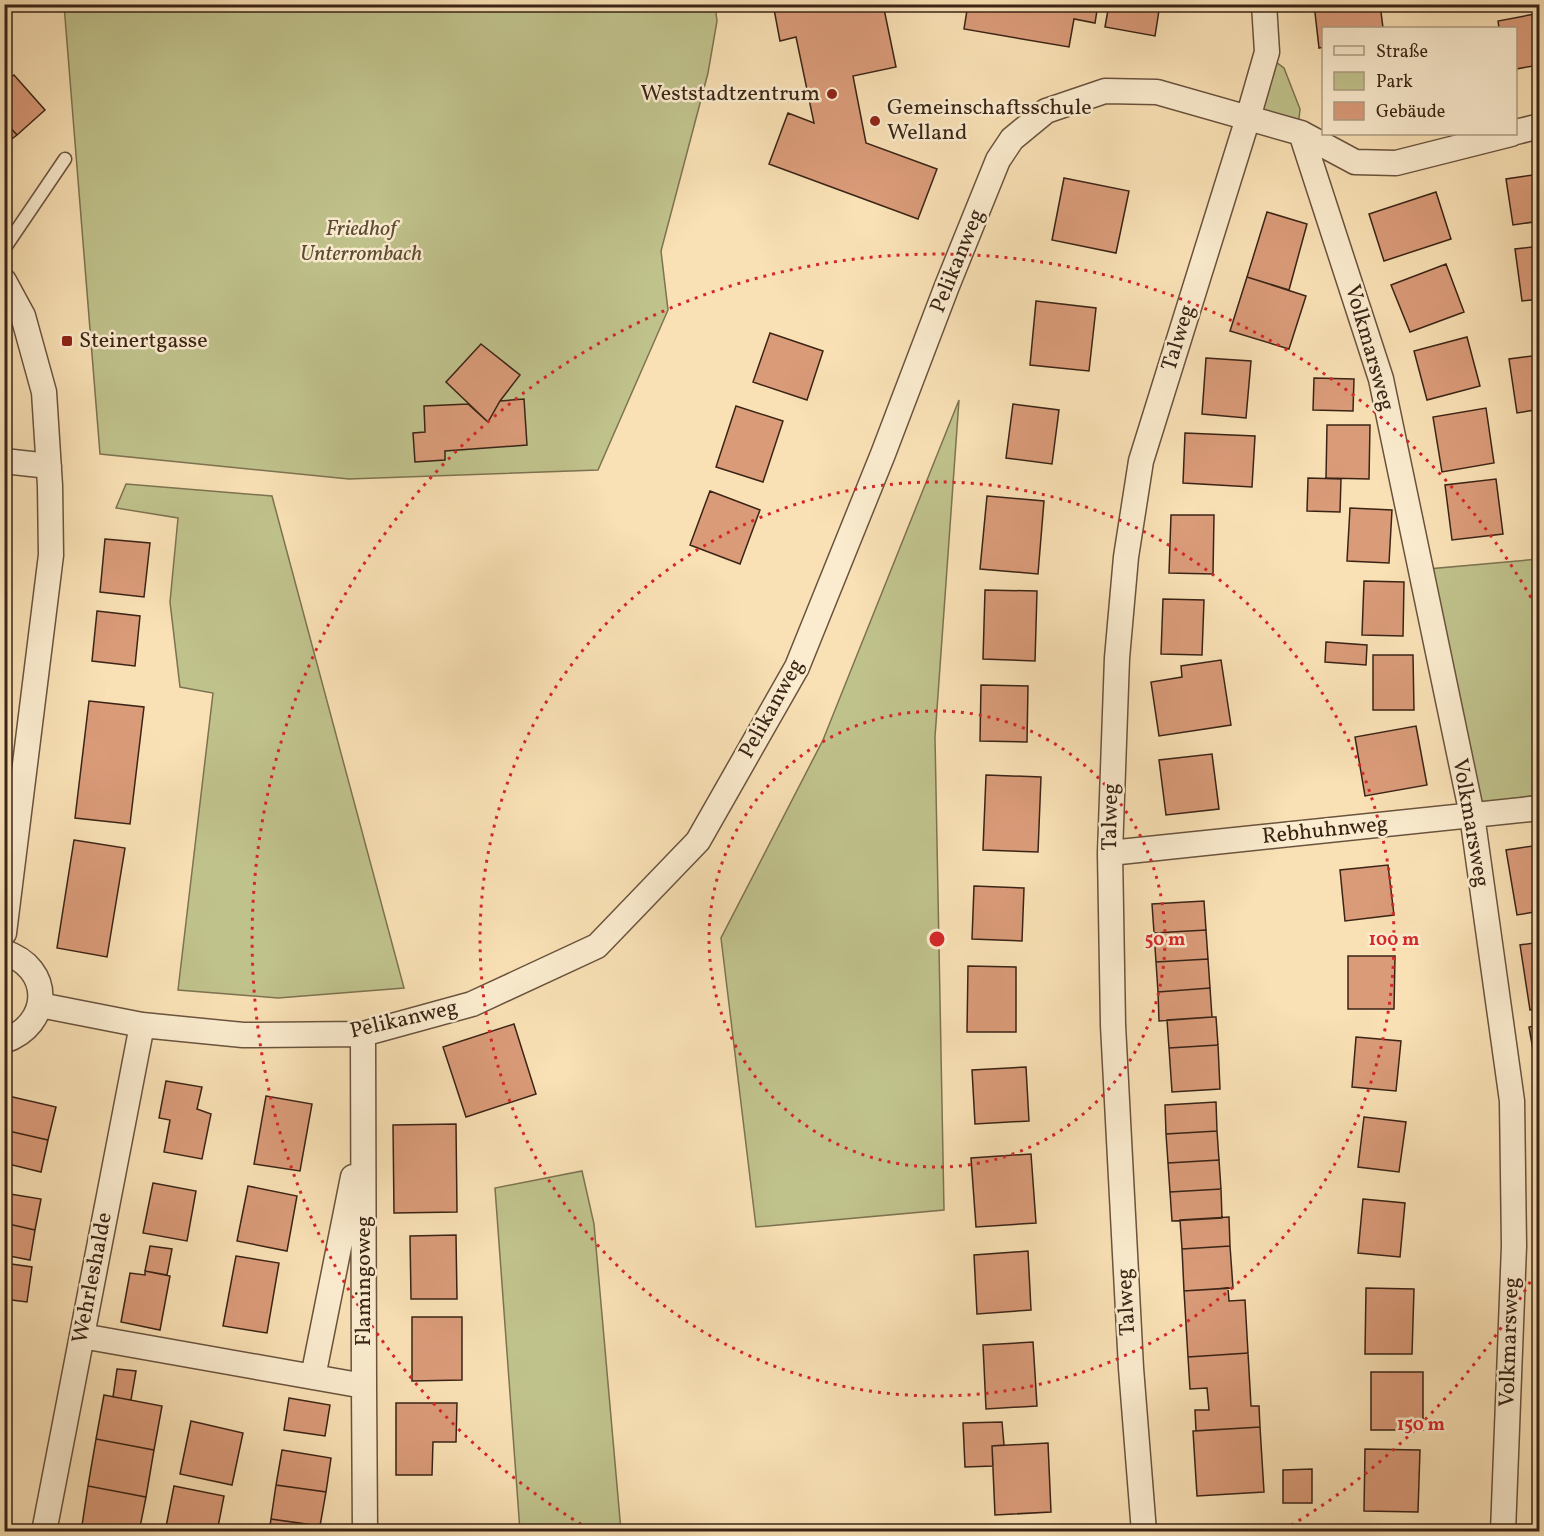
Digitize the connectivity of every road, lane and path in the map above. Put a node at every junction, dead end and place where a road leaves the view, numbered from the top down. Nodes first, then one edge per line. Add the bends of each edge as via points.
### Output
1 (1264, 4) edge
2 (1248, 118) junction
3 (1539, 126) edge
4 (1517, 132) edge
5 (1301, 133) junction
6 (1506, 135) edge
7 (64, 159) dead end
8 (4, 249) edge
9 (4, 281) edge
10 (4, 461) edge
11 (49, 466) junction
12 (1539, 808) edge
13 (1472, 815) junction
14 (1110, 853) junction
15 (4, 933) edge
16 (4, 952) edge
17 (40, 1005) junction
18 (142, 1025) junction
19 (363, 1034) junction
20 (4, 1041) edge
21 (363, 1125) junction
22 (82, 1336) junction
23 (313, 1377) junction
24 (364, 1386) junction
25 (45, 1532) edge
26 (365, 1532) edge
27 (1144, 1532) edge
28 (1503, 1532) edge

1 - 2 street, Talweg via 1267,51
2 - 5 street, Pelikanweg
2 - 14 street, Talweg via 1141,461 1126,557 1117,658
2 - 19 street, Pelikanweg via 1157,92 1105,91 1046,111 1012,139 998,160 797,667 698,841 597,946 472,1004
3 - 4 street
5 - 6 street, Pelikanweg via 1355,162 1396,163
5 - 13 street, Volkmarsweg via 1381,379
7 - 8 lane
9 - 11 street via 23,316 44,392
10 - 11 street
11 - 15 street via 51,555
12 - 13 street, Rebhuhnweg
13 - 14 street, Rebhuhnweg
13 - 28 street, Volkmarsweg via 1512,1101 1514,1246
14 - 27 street, Talweg via 1120,1186
16 - 17 street via 27,964 36,976
17 - 18 street, Pelikanweg
17 - 20 street via 28,1028
18 - 19 street, Pelikanweg via 243,1035
18 - 22 street, Wehrleshalde
19 - 21 street, Flamingoweg
21 - 23 street, Flamingoweg
21 - 24 street, Flamingoweg
22 - 23 street
22 - 25 street, Wehrleshalde
23 - 24 street
24 - 26 street, Flamingoweg

